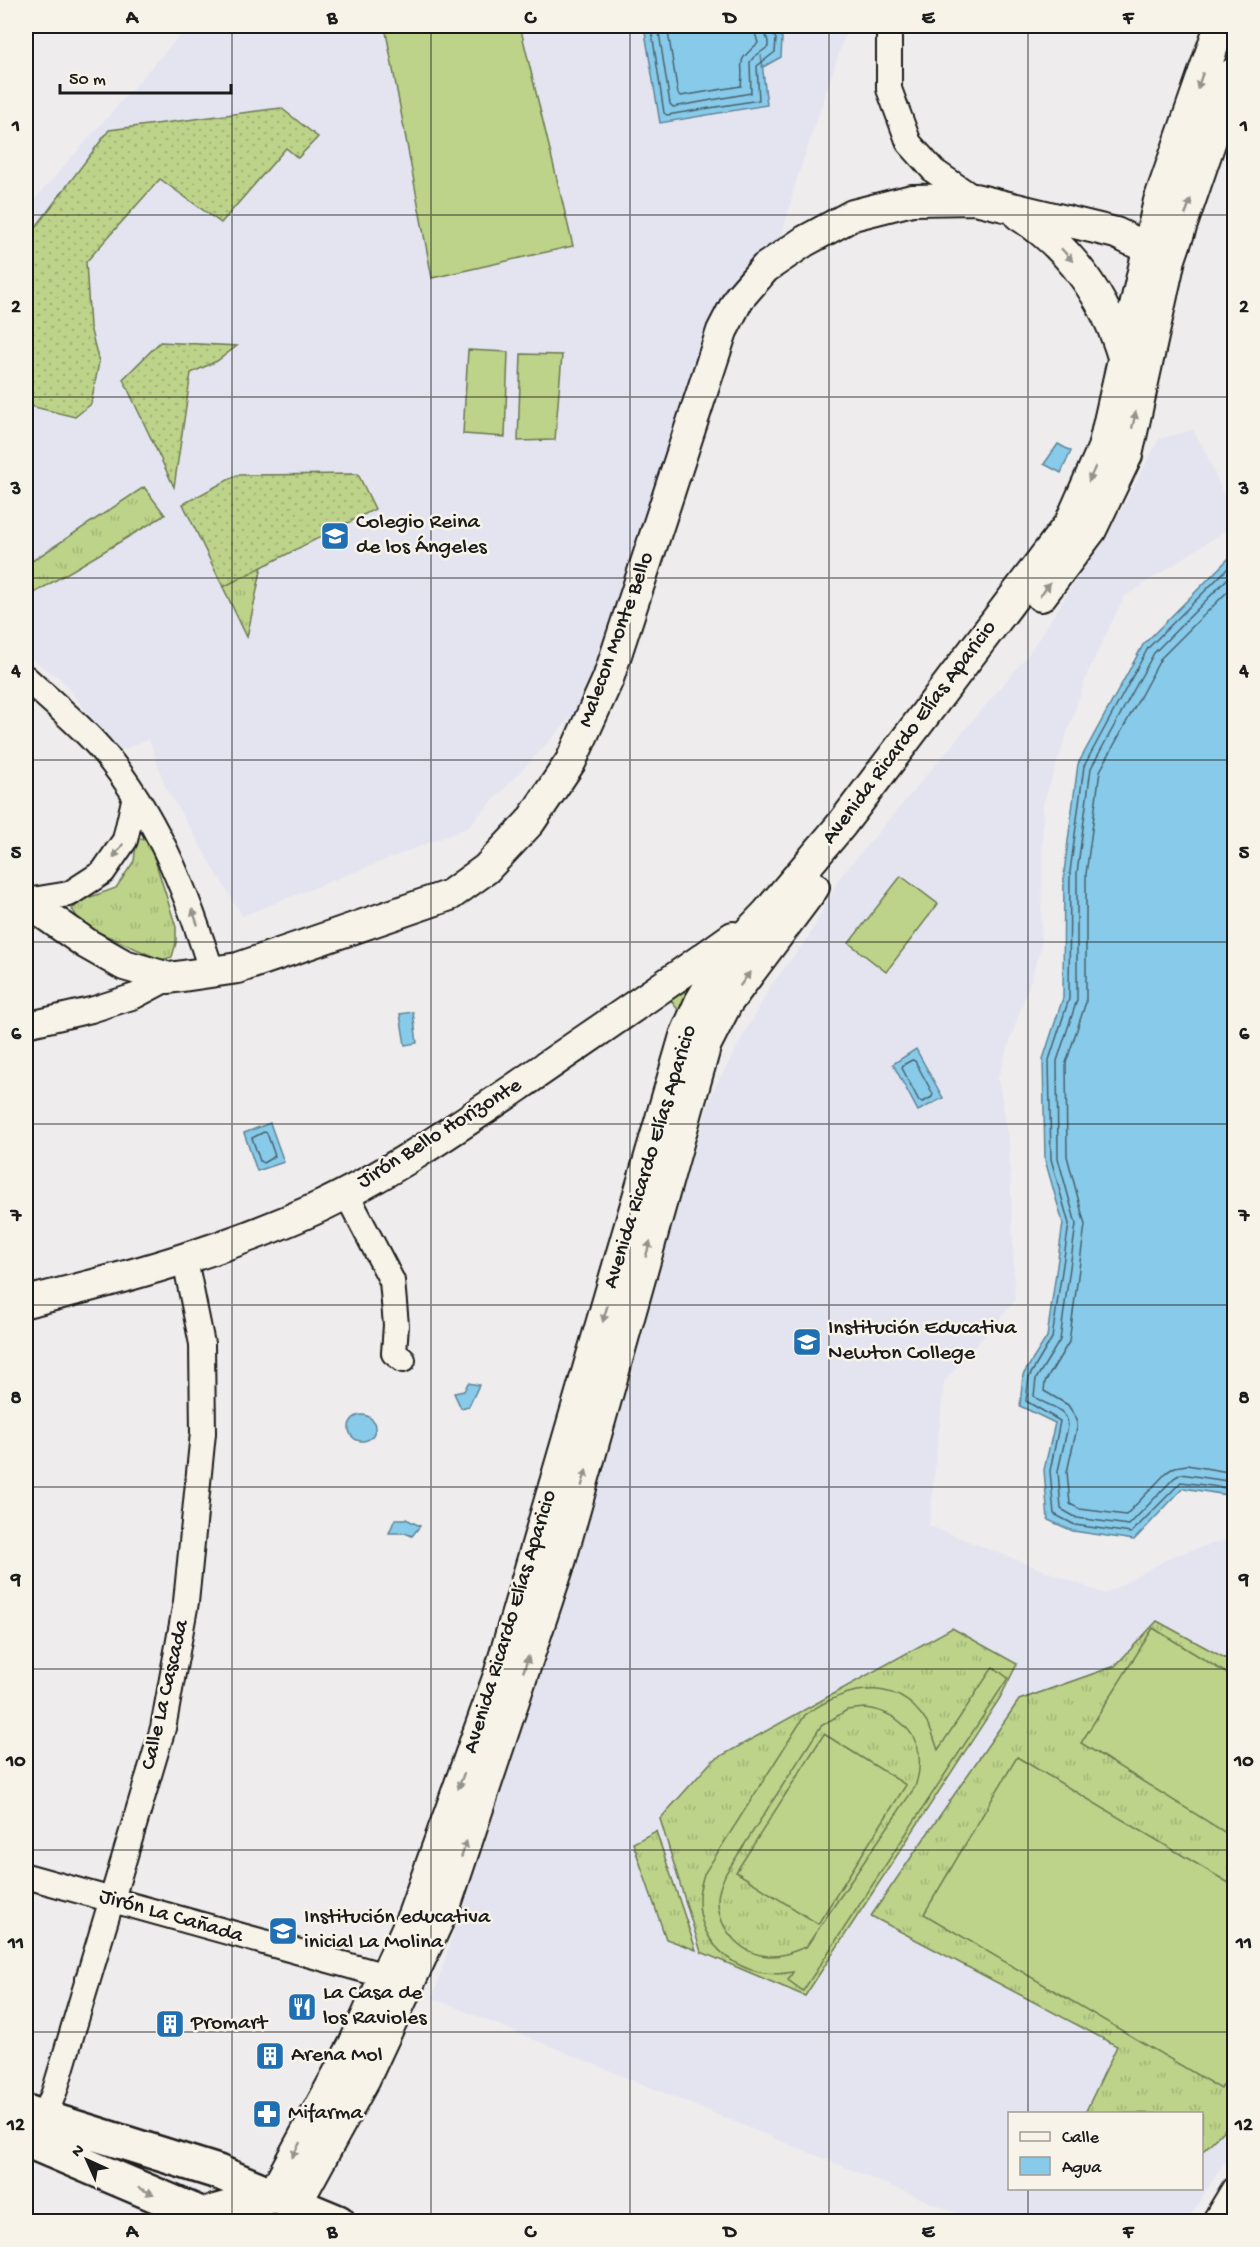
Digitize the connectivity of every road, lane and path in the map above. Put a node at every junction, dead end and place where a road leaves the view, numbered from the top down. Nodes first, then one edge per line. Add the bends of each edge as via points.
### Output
1 (889, 26) edge
2 (1220, 26) edge
3 (1234, 73) edge
4 (1192, 150) junction
5 (975, 200) junction
6 (1158, 201) junction
7 (1006, 207) junction
8 (1116, 233) junction
9 (1155, 270) junction
10 (1089, 283) junction
11 (1124, 357) junction
12 (26, 678) edge
13 (135, 796) junction
14 (816, 885) junction
15 (26, 901) edge
16 (767, 914) junction
17 (212, 973) junction
18 (169, 978) junction
19 (648, 998) junction
20 (26, 1025) edge
21 (685, 1036) junction
22 (346, 1192) junction
23 (185, 1260) junction
24 (26, 1302) edge
25 (403, 1360) dead end
26 (26, 1875) edge
27 (110, 1900) junction
28 (386, 1976) junction
29 (32, 2128) edge
30 (1234, 2189) edge
31 (279, 2207) edge
32 (209, 2219) edge
33 (338, 2222) edge
34 (1214, 2222) edge

1 - 5 street via 889,89 909,143 934,171
2 -> 4 street, Avenida Ricardo Elías Aparicio
3 - 4 street, Avenida Ricardo Elías Aparicio
4 - 6 street, Avenida Ricardo Elías Aparicio
9 -> 4 street, Avenida Ricardo Elías Aparicio
5 - 7 street, Malecon Monte Bello
5 - 17 street, Malecon Monte Bello via 912,200 853,215 765,268 739,298 722,331 608,679 571,761 530,822 486,869 450,895 238,968
6 - 8 street via 1149,217 1134,229
6 - 9 street, Avenida Ricardo Elías Aparicio
7 - 8 street, Malecon Monte Bello
7 -> 10 street, Malecon Monte Bello via 1059,246
8 - 9 street, Malecon Monte Bello
9 - 10 street via 1116,289
9 - 11 street, Avenida Ricardo Elías Aparicio
14 -> 9 street, Avenida Ricardo Elías Aparicio via 1091,530 1127,455
10 - 11 street, Malecon Monte Bello via 1108,314
11 -> 16 street, Avenida Ricardo Elías Aparicio via 1103,448 1070,523 842,824
12 - 13 street via 113,763
13 -> 15 street via 125,840 103,872 69,894
17 -> 13 street via 194,913 168,853
14 - 16 street, Jirón Bello Horizonte
31 -> 14 street, Avenida Ricardo Elías Aparicio via 365,2078 446,1904 561,1559 706,1044 728,1003
15 - 18 street, Malecon Monte Bello via 124,965
16 - 19 street, Jirón Bello Horizonte
16 - 21 street, Avenida Ricardo Elías Aparicio via 719,970
17 - 18 street, Malecon Monte Bello
18 - 20 street via 135,996
19 - 21 street via 663,1005 676,1018
19 - 22 street, Jirón Bello Horizonte via 436,1141
21 -> 28 street, Avenida Ricardo Elías Aparicio via 499,1675 413,1915
22 - 23 street, Jirón Bello Horizonte via 244,1239
22 - 25 street via 392,1281 394,1353
23 - 24 street, Jirón Bello Horizonte
23 - 27 street, Calle La Cascada via 202,1344 203,1433 186,1602 163,1728
26 - 27 street, Jirón La Cañada
27 - 28 street, Jirón La Cañada
27 - 29 street, Calle La Cascada via 55,2090
28 -> 31 street, Avenida Ricardo Elías Aparicio
29 - 31 main road via 218,2172
29 -> 32 main road
30 - 34 street
31 - 32 main road
31 - 33 main road

